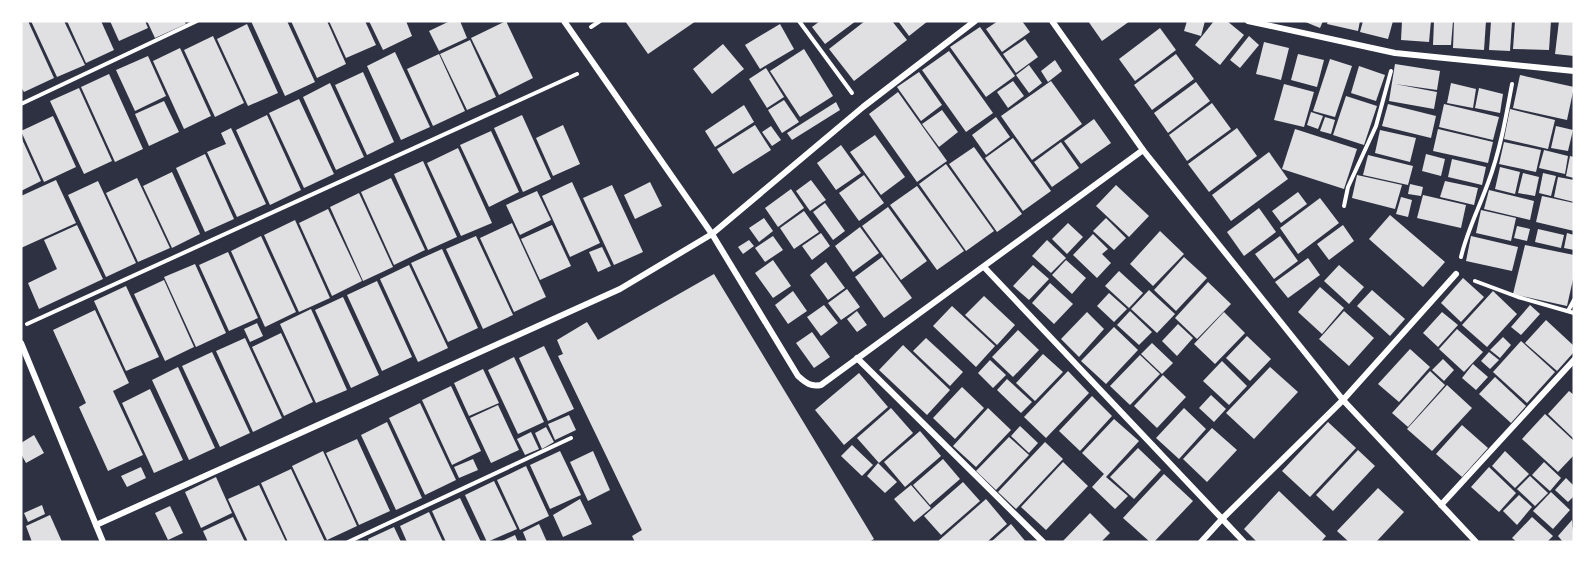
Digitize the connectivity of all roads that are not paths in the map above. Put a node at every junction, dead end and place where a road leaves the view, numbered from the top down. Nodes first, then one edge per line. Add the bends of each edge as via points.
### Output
1 (564, 21) edge
2 (975, 21) edge
3 (1052, 21) edge
4 (1248, 21) edge
5 (1574, 71) edge
6 (1143, 150) junction
7 (712, 234) junction
8 (984, 267) junction
9 (1456, 274) road end
10 (21, 343) edge
11 (857, 358) junction
12 (1574, 360) edge
13 (1344, 400) junction
14 (1441, 505) junction
15 (1222, 519) junction
16 (96, 525) junction
17 (103, 542) edge
18 (1043, 542) edge
19 (1201, 542) edge
20 (1244, 542) edge
21 (1476, 542) edge

1 - 7 street
2 - 7 street via 863,107
3 - 6 street
4 - 5 street via 1395,53
6 - 8 street
6 - 13 street
7 - 11 street via 806,384 821,385
7 - 16 street via 620,289
8 - 11 street
8 - 15 street
9 - 13 street
10 - 16 street
11 - 18 street
12 - 14 street
13 - 14 street
13 - 15 street
14 - 21 street
15 - 19 street
15 - 20 street
16 - 17 street

